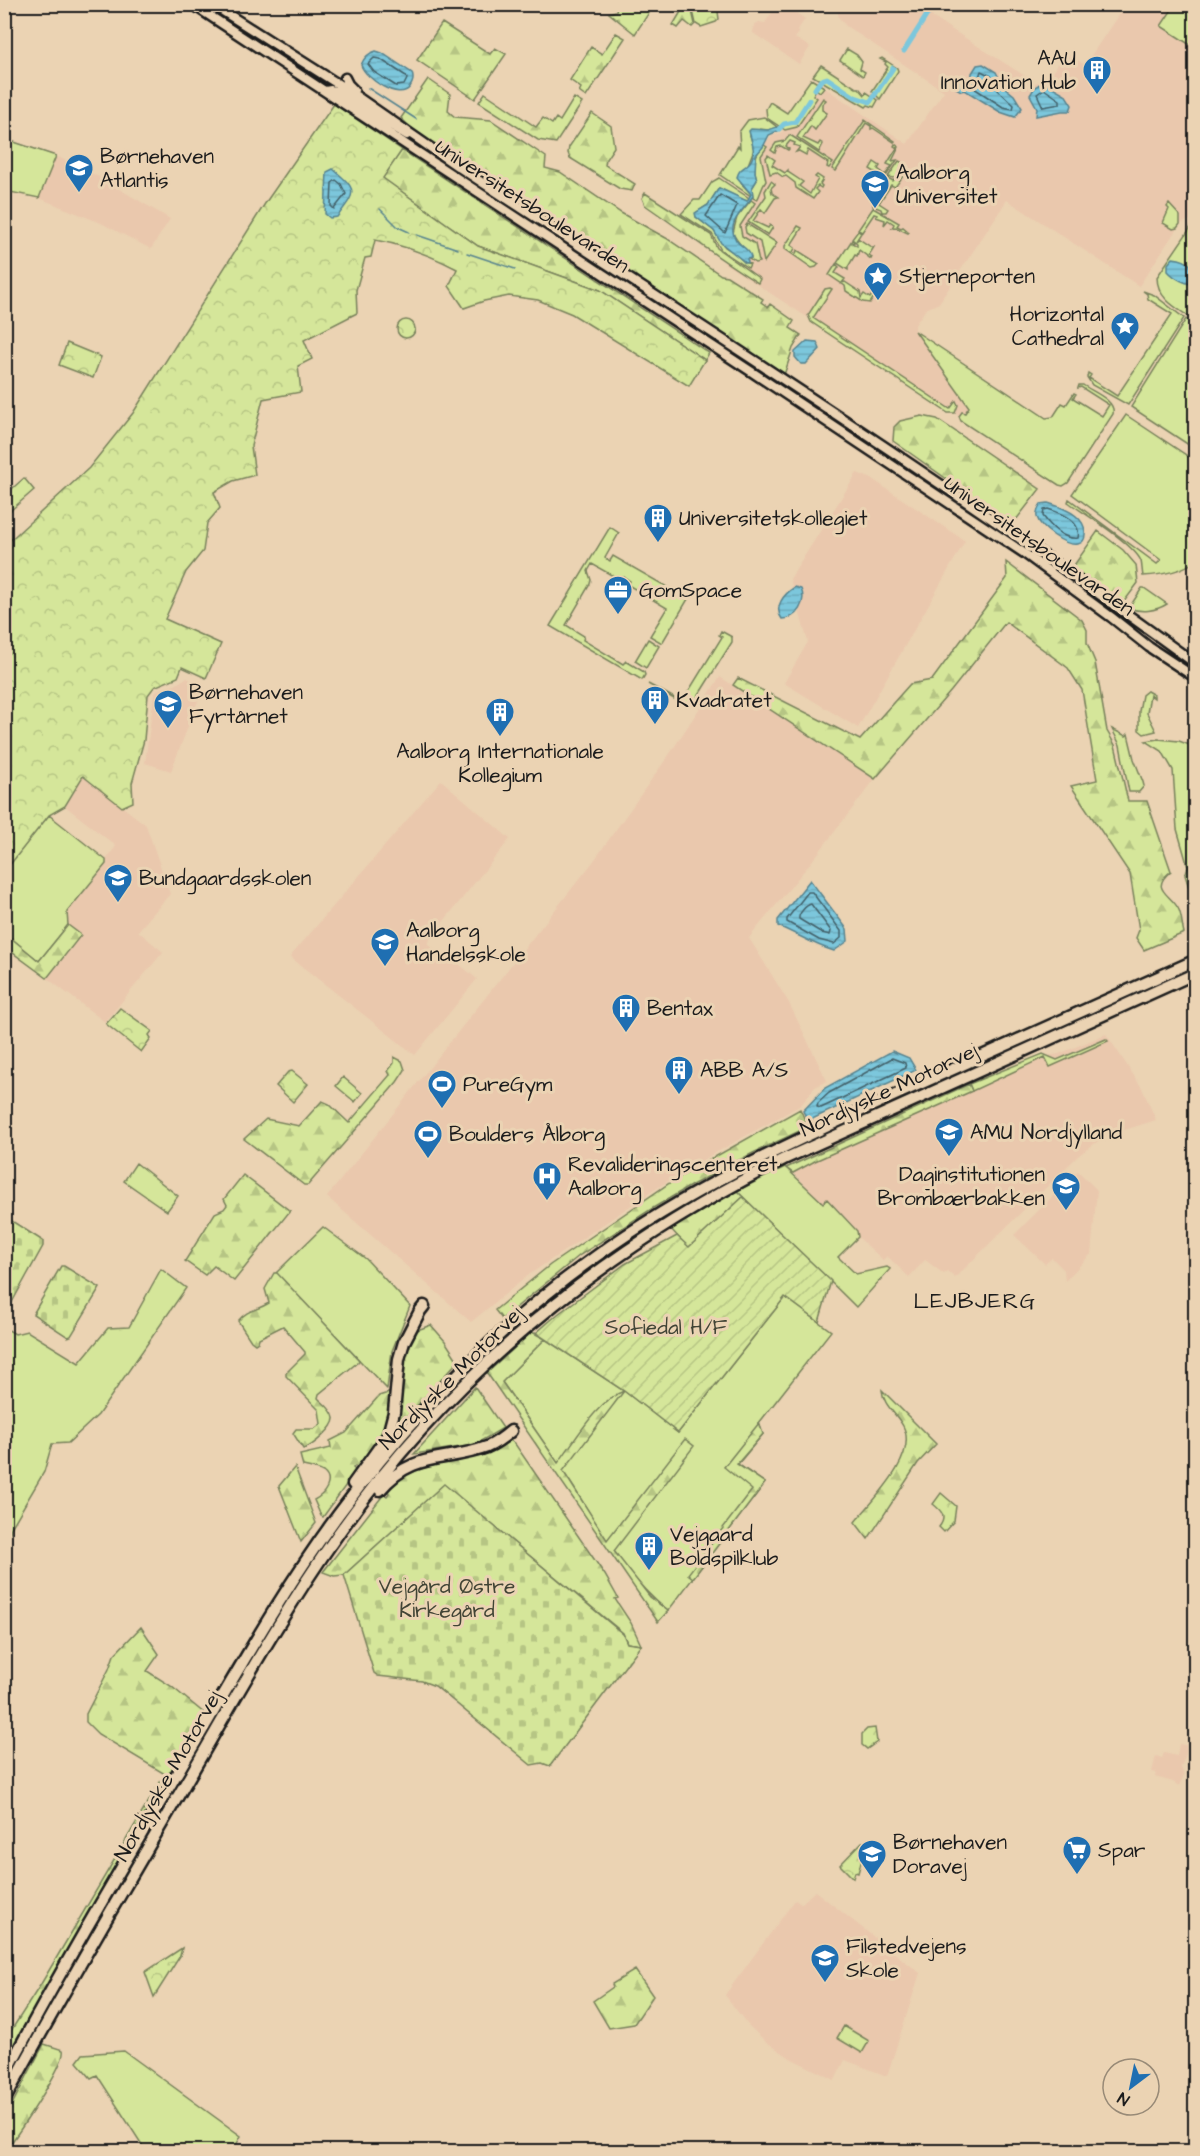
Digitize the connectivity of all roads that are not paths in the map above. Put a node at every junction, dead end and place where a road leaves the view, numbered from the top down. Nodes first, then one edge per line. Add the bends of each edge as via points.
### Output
1 (192, 4) edge
2 (212, 4) edge
3 (220, 4) edge
4 (246, 27) junction
5 (345, 78) dead end
6 (325, 91) junction
7 (414, 135) junction
8 (435, 151) junction
9 (1196, 664) edge
10 (1196, 678) edge
11 (1196, 954) edge
12 (1196, 960) edge
13 (1196, 972) edge
14 (1196, 979) edge
15 (1100, 1015) junction
16 (1014, 1042) junction
17 (424, 1306) dead end
18 (512, 1431) dead end
19 (302, 1588) junction
20 (268, 1622) junction
21 (4, 2077) edge
22 (4, 2101) edge

1 - 6 main road, Universitetsboulevarden
2 - 4 main road, Universitetsboulevarden
3 - 4 main road
4 - 7 main road, Universitetsboulevarden
5 - 7 main road via 351,88 401,121
6 - 8 main road via 338,92 393,129
6 - 10 main road, Universitetsboulevarden via 1024,553
7 - 8 main road, Universitetsboulevarden
8 - 9 main road, Universitetsboulevarden via 867,435
11 - 16 highway
12 - 16 highway, Nordjyske Motorvej
13 - 15 highway, Nordjyske Motorvej
14 - 15 highway
15 - 19 highway, Nordjyske Motorvej via 730,1186 602,1267 514,1337 439,1411 372,1490
16 - 20 highway, Nordjyske Motorvej via 726,1175 595,1257 507,1328 434,1398 338,1515
17 - 20 highway via 401,1351 394,1412 384,1443 310,1547
18 - 19 highway via 487,1447 419,1462 393,1476
19 - 22 highway, Nordjyske Motorvej via 105,1921
20 - 21 highway, Nordjyske Motorvej via 93,1915

